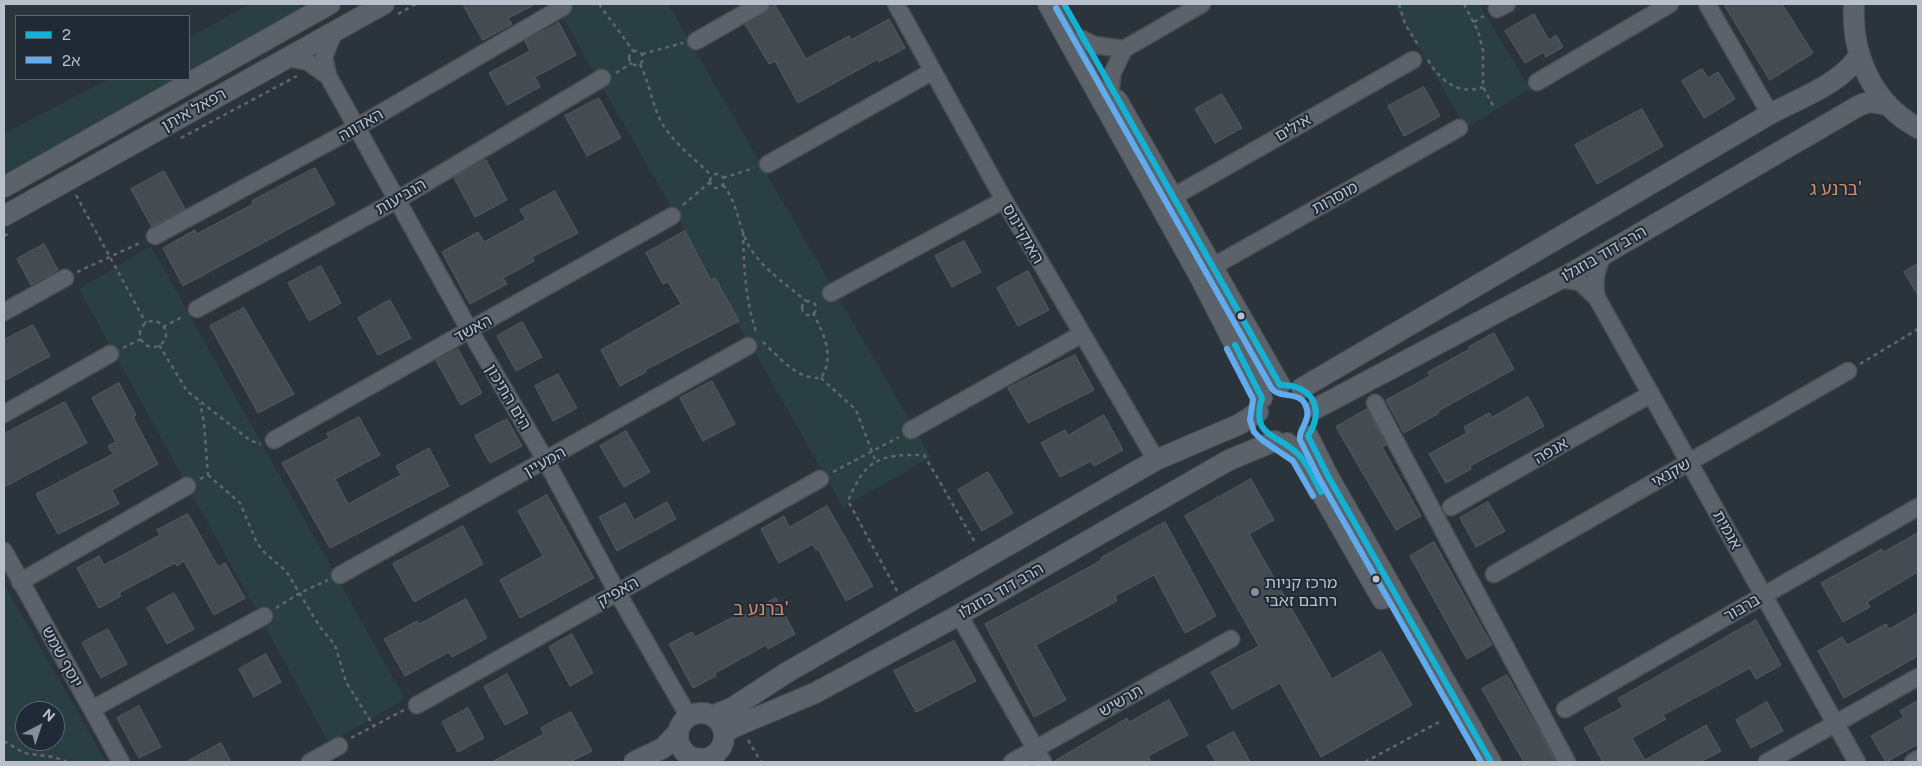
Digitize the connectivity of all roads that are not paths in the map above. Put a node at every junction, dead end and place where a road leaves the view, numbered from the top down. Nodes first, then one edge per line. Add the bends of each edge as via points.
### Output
1 (330, 4) edge
2 (384, 4) edge
3 (760, 4) edge
4 (896, 4) edge
5 (1048, 4) edge
6 (1064, 4) edge
7 (1202, 4) edge
8 (1670, 4) edge
9 (1707, 4) edge
10 (1854, 4) edge
11 (562, 7) dead end
12 (334, 32) junction
13 (1082, 39) junction
14 (696, 40) road end
15 (1124, 50) junction
16 (1419, 54) road end
17 (1859, 56) junction
18 (288, 58) junction
19 (933, 71) junction
20 (328, 76) junction
21 (602, 78) road end
22 (1537, 82) dead end
23 (1111, 88) junction
24 (1888, 105) junction
25 (1770, 114) junction
26 (357, 127) junction
27 (1459, 128) dead end
28 (1918, 128) edge
29 (768, 164) road end
30 (4, 187) edge
31 (1173, 196) junction
32 (397, 200) junction
33 (1004, 200) junction
34 (4, 216) edge
35 (672, 216) road end
36 (155, 236) road end
37 (1604, 254) junction
38 (1212, 267) junction
39 (65, 278) road end
40 (1561, 279) junction
41 (831, 293) dead end
42 (1597, 298) junction
43 (197, 309) road end
44 (4, 312) edge
45 (470, 331) junction
46 (1082, 334) junction
47 (748, 346) dead end
48 (110, 354) road end
49 (1848, 371) road end
50 (1280, 385) junction
51 (1302, 388) junction
52 (1651, 394) junction
53 (1375, 403) dead end
54 (1260, 405) junction
55 (1317, 408) junction
56 (4, 414) edge
57 (911, 430) road end
58 (1308, 436) junction
59 (274, 440) road end
60 (1281, 442) junction
61 (1156, 460) junction
62 (546, 461) junction
63 (1689, 462) junction
64 (820, 479) road end
65 (187, 486) road end
66 (1451, 507) dead end
67 (1918, 507) edge
68 (4, 551) edge
69 (1494, 574) dead end
70 (340, 575) road end
71 (20, 582) junction
72 (617, 592) junction
73 (1764, 596) junction
74 (960, 615) junction
75 (264, 616) road end
76 (1231, 639) dead end
77 (1918, 678) edge
78 (416, 704) road end
79 (92, 709) junction
80 (1565, 709) dead end
81 (712, 716) junction
82 (684, 724) junction
83 (1836, 724) junction
84 (724, 735) junction
85 (339, 746) road end
86 (1039, 756) edge
87 (685, 759) edge
88 (1918, 759) edge
89 (121, 762) edge
90 (310, 762) edge
91 (634, 762) edge
92 (1012, 762) edge
93 (1476, 762) edge
94 (1491, 762) edge
95 (1567, 762) edge
96 (1767, 762) edge
97 (1857, 762) edge
98 (1913, 762) edge

1 - 30 street, רפאל איתן
2 - 12 street, רפאל איתן
3 - 14 street
4 - 19 street, האוקיינוס
5 - 54 street via 1201,279
6 - 13 street
7 - 15 street
8 - 22 street
9 - 25 street
10 - 17 street
11 - 26 street, האדווה
12 - 18 street, רפאל איתן
12 - 20 street, הים התיכון via 324,57
13 - 15 street via 1094,45
13 - 23 street
15 - 23 street via 1112,74
16 - 31 street, אילים
17 - 24 street via 1869,80
17 - 25 street via 1852,66 1833,80
18 - 20 street, הים התיכון via 308,62
18 - 34 street, רפאל איתן
19 - 29 street
19 - 33 street, האוקיינוס
20 - 26 street, הים התיכון
21 - 32 street, הנביעות
23 - 31 street
24 - 28 street
24 - 37 street, הרב דוד בוזגלו via 1870,102 1860,106
25 - 51 street
26 - 32 street, הים התיכון
26 - 36 street, האדווה
27 - 38 street, מוסרות
31 - 38 street
32 - 43 street, הנביעות
32 - 45 street, הים התיכון
33 - 41 street
33 - 46 street, האוקיינוס
35 - 45 street, האשד
37 - 40 street, הרב דוד בוזגלו
37 - 42 street, אגמית via 1596,274 1594,287
38 - 50 street
39 - 44 street
40 - 42 street, אגמית via 1580,282
40 - 55 street, הרב דוד בוזגלו
42 - 52 street, אגמית
45 - 59 street, האשד
45 - 62 street, הים התיכון
46 - 57 street
46 - 61 street, האוקיינוס
47 - 62 street, המעיין
48 - 56 street
49 - 63 street, שקנאי
50 - 51 street
50 - 54 street via 1273,388
51 - 55 street via 1312,397
52 - 63 street, אגמית
52 - 66 street, אנפה
53 - 95 street
54 - 60 street via 1262,429
54 - 61 street via 1240,424
55 - 58 street via 1316,421
58 - 60 street via 1300,441
58 - 94 street
60 - 74 street, הרב דוד בוזגלו via 1229,460
60 - 93 street via 1300,457
61 - 81 street via 799,665 732,708
62 - 70 street, המעיין
62 - 72 street, הים התיכון
63 - 69 street, שקנאי
63 - 73 street, אגמית
64 - 72 street, האפיק
65 - 71 street
67 - 73 street, ברבור
68 - 71 street, יוסף שמש
71 - 79 street, יוסף שמש
72 - 78 street, האפיק
72 - 82 street, הים התיכון
73 - 80 street, ברבור
73 - 83 street, אגמית
74 - 84 street, הרב דוד בוזגלו via 815,693 730,729
74 - 86 street
75 - 79 street
76 - 86 street, תרשיש
77 - 83 street
79 - 89 street, יוסף שמש
81 - 82 street via 698,713
81 - 84 street
82 - 87 street via 680,746
82 - 91 street via 664,748
83 - 96 street
83 - 97 street, אגמית
84 - 87 street via 719,750 713,755
85 - 90 street
86 - 92 street, תרשיש
88 - 98 street

